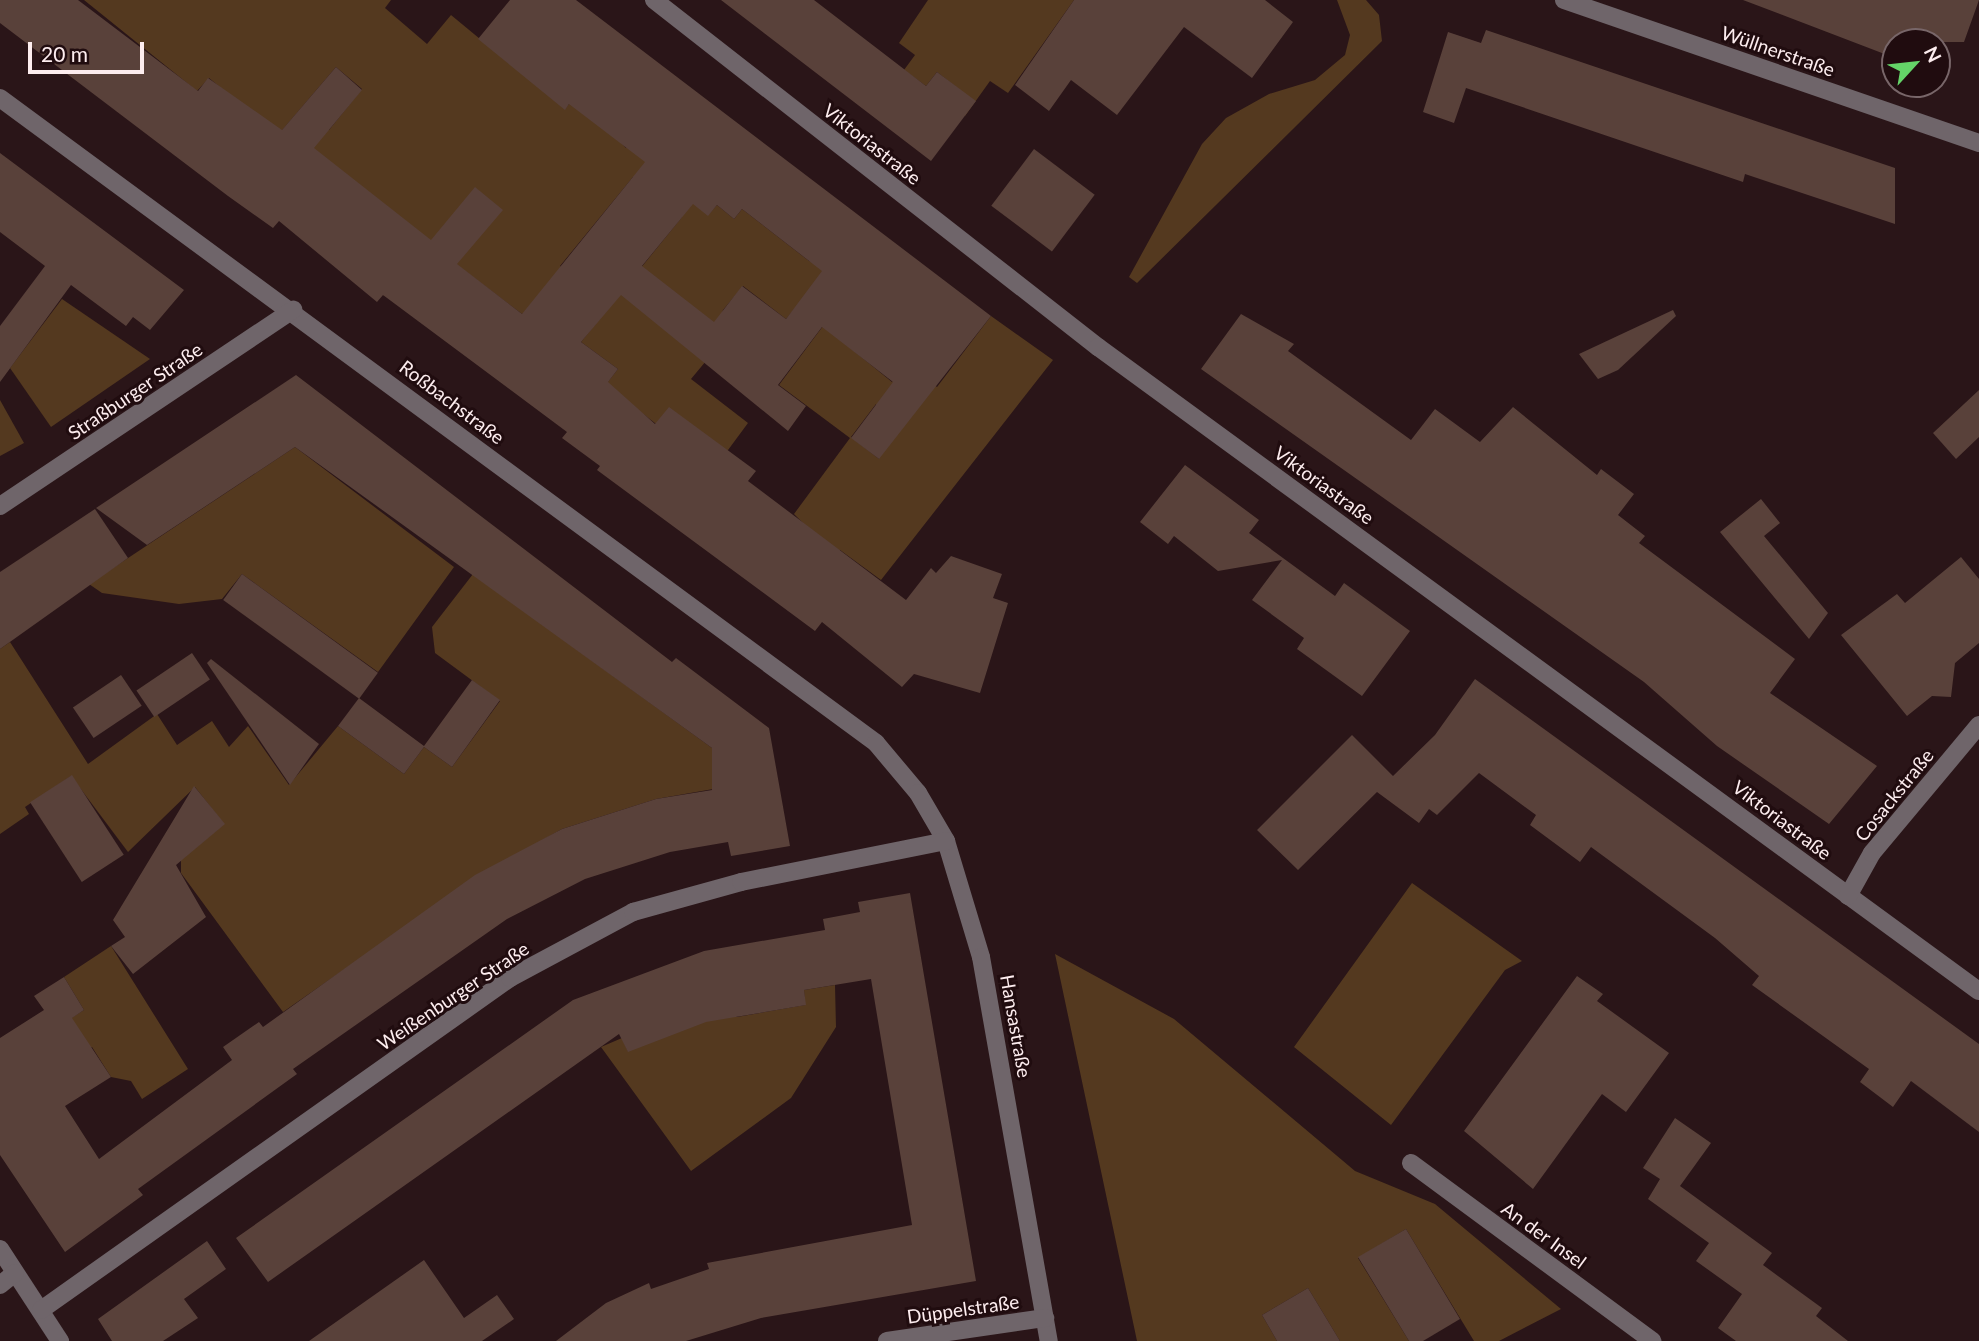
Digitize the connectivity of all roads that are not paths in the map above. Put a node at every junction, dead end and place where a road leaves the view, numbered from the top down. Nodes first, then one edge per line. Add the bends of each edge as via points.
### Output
1 (654, 0) edge
2 (1564, 0) edge
3 (0, 98) edge
4 (1979, 143) edge
5 (293, 310) junction
6 (0, 506) edge
7 (1979, 725) edge
8 (876, 743) joint
9 (946, 841) junction
10 (1848, 896) junction
11 (1979, 991) edge
12 (1411, 1163) dead end
13 (0, 1249) edge
14 (15, 1273) junction
15 (0, 1285) edge
16 (41, 1310) junction
17 (1045, 1318) junction
18 (60, 1341) edge
19 (887, 1341) edge
20 (1049, 1341) edge
21 (1652, 1341) edge

1 - 10 street, Viktoriastraße via 1098,347
2 - 4 street, Wüllnerstraße
3 - 5 street, Roßbachstraße
5 - 6 street, Straßburger Straße
5 - 8 street, Roßbachstraße
7 - 10 street, Cosackstraße via 1872,853
8 - 9 street, Hansastraße via 918,793
9 - 16 street, Weißenburger Straße via 741,882 633,912 510,978
9 - 17 street, Hansastraße via 984,969
10 - 11 street, Viktoriastraße
12 - 21 street, An der Insel
13 - 14 street
14 - 15 street
14 - 16 street
16 - 18 street
17 - 19 street, Düppelstraße
17 - 20 street, Hansastraße

